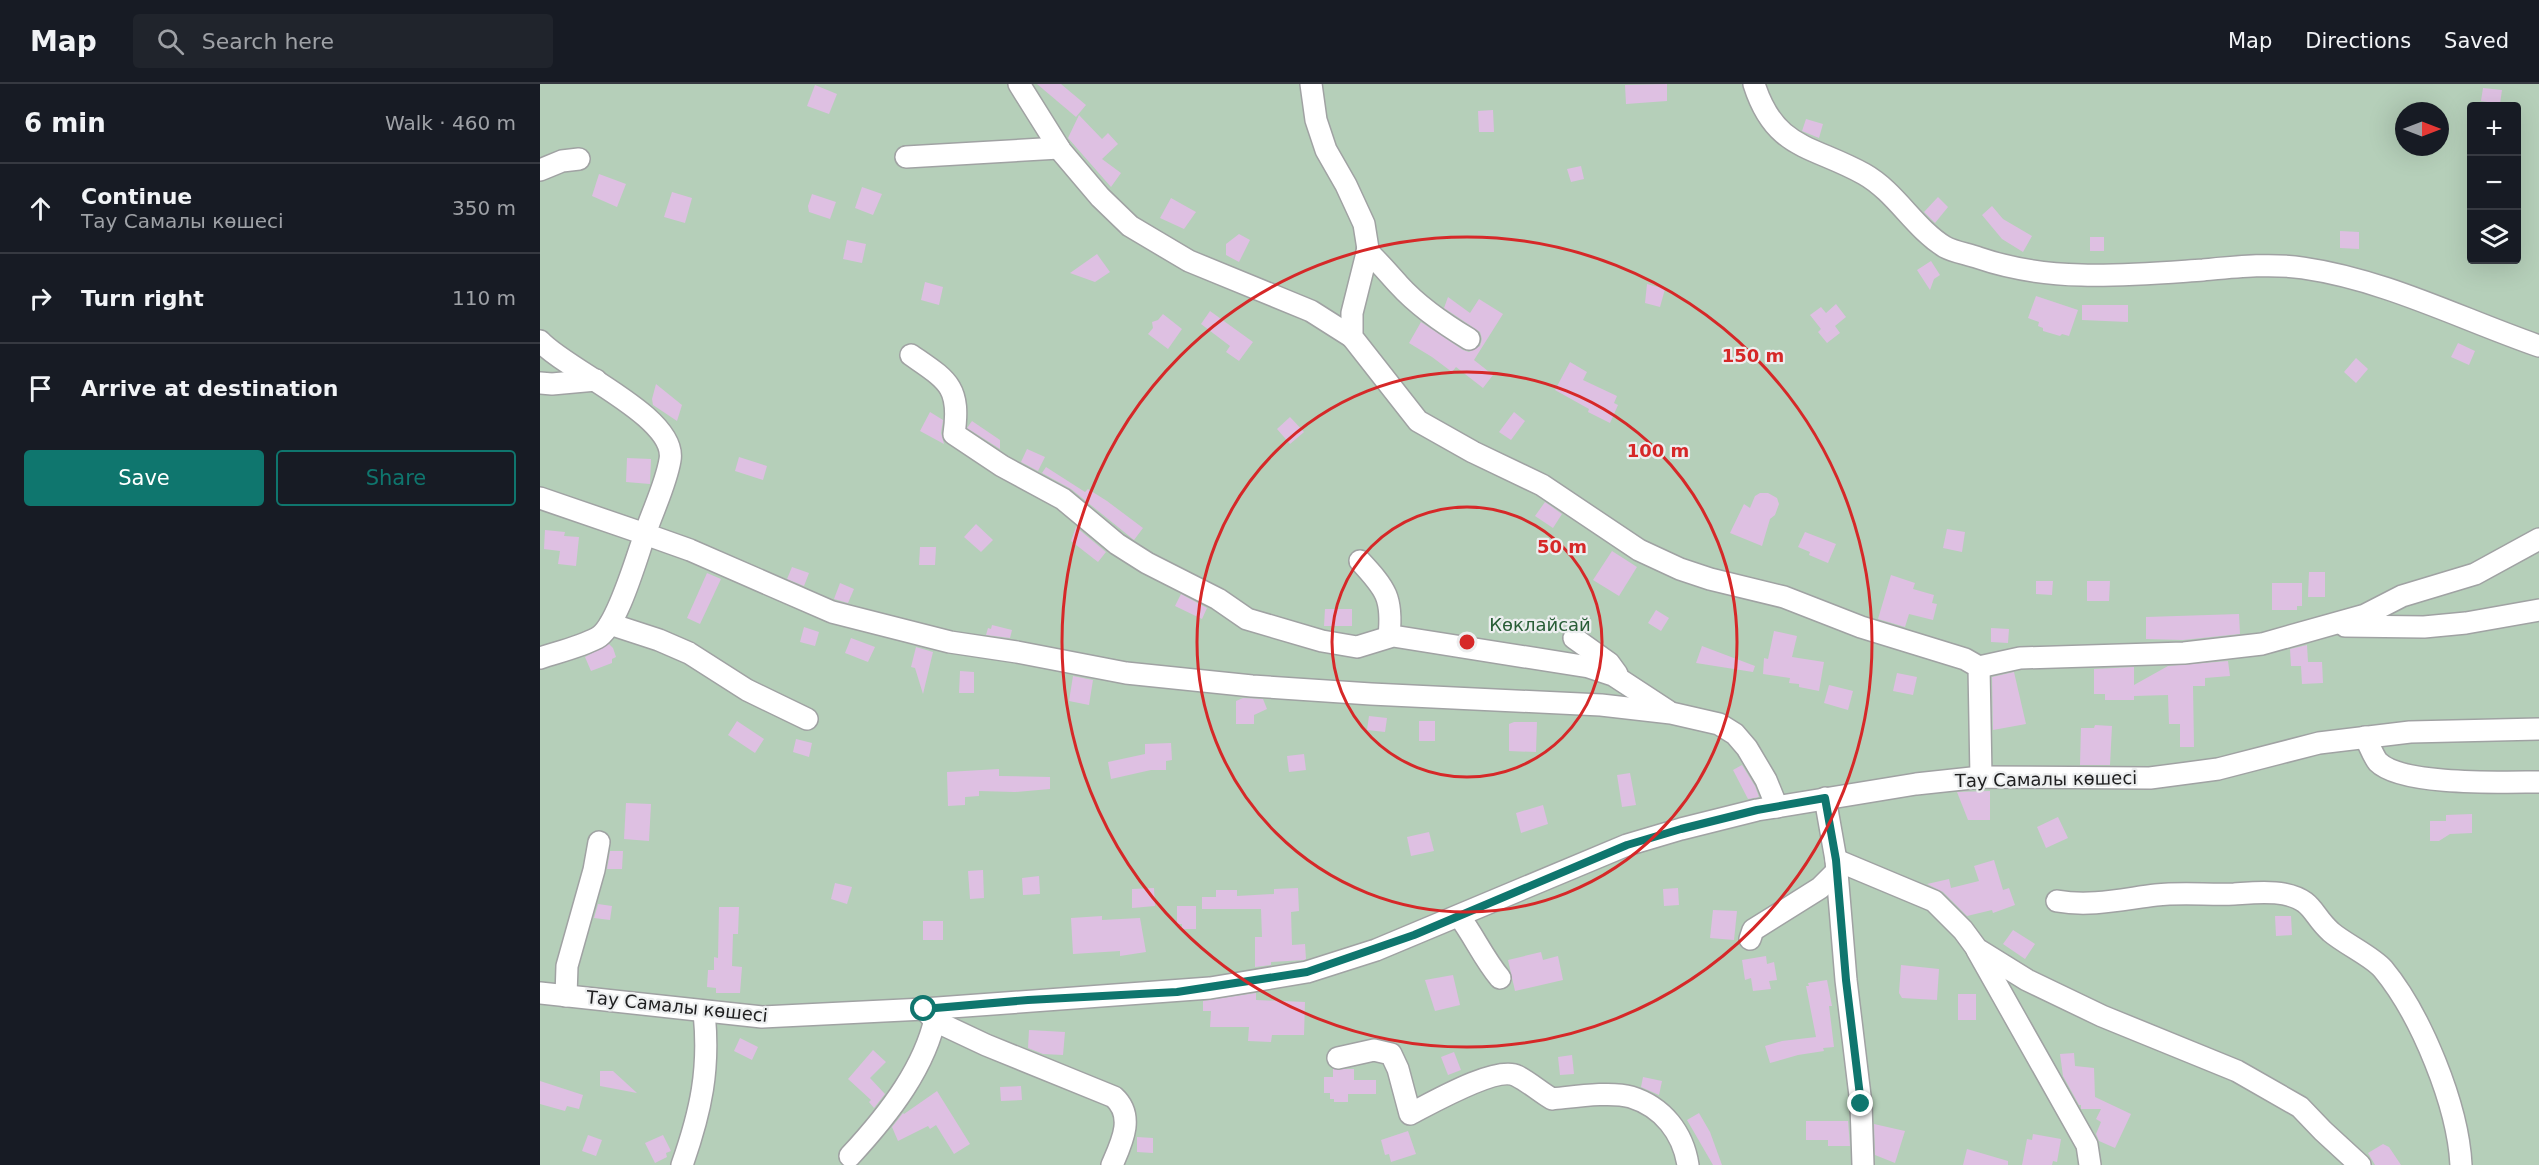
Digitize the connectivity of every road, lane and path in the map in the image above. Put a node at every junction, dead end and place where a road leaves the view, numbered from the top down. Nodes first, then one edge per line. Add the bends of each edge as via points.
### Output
1 (1019, 84) edge
2 (1311, 84) edge
3 (1754, 84) edge
4 (1059, 148) junction
5 (906, 157) dead end
6 (579, 159) dead end
7 (540, 170) edge
8 (1367, 251) junction
9 (1354, 308) junction
10 (1333, 325) junction
11 (1352, 337) junction
12 (1469, 339) dead end
13 (540, 341) edge
14 (2539, 346) edge
15 (911, 355) dead end
16 (596, 380) junction
17 (540, 383) edge
18 (540, 498) edge
19 (645, 534) junction
20 (2539, 540) edge
21 (1360, 561) dead end
22 (2539, 610) edge
23 (610, 624) junction
24 (2330, 625) junction
25 (1389, 636) junction
26 (1574, 638) dead end
27 (540, 658) edge
28 (1979, 667) junction
29 (1623, 682) junction
30 (1671, 713) junction
31 (807, 719) dead end
32 (2539, 729) edge
33 (2365, 737) junction
34 (1981, 777) junction
35 (2539, 782) edge
36 (1825, 798) junction
37 (1777, 807) junction
38 (599, 842) dead end
39 (1837, 866) junction
40 (2057, 901) dead end
41 (1459, 916) junction
42 (1750, 939) dead end
43 (1977, 949) junction
44 (1500, 978) dead end
45 (540, 993) edge
46 (566, 996) junction
47 (704, 1012) junction
48 (932, 1013) junction
49 (1338, 1058) dead end
50 (1120, 1155) edge
51 (850, 1156) dead end
52 (682, 1165) edge
53 (1112, 1165) edge
54 (1688, 1165) edge
55 (1863, 1165) edge
56 (2090, 1165) edge
57 (2360, 1165) edge
58 (2462, 1165) edge

1 - 4 street
2 - 8 street via 1316,120 1326,150 1364,224
3 - 14 street via 1766,115 1786,137 1866,175 1946,248 2007,268 2096,276 2299,267 2370,282
4 - 5 street
4 - 10 street via 1130,226 1189,261 1302,307
6 - 7 street
8 - 9 street
8 - 12 street via 1441,322
9 - 10 street via 1341,324
9 - 11 street
10 - 11 street
11 - 28 street via 1418,420 1542,485 1640,550 1690,573 1784,597
13 - 16 street
15 - 25 street via 948,382 955,396 954,434 1063,499 1117,544 1147,563 1218,599 1247,619 1357,647
16 - 17 street
16 - 19 street via 660,429 670,446 671,459
18 - 19 street
19 - 23 street
19 - 30 street via 832,612 950,642 1126,673 1252,686 1601,705
20 - 24 street via 2475,574 2402,596 2365,615
21 - 25 street via 1390,600
22 - 24 street via 2434,626
23 - 27 street via 599,637
23 - 31 street via 689,653 747,690
24 - 28 street via 2262,644 2215,650 2020,658
25 - 29 street via 1571,663
26 - 29 street via 1609,663
28 - 34 street
29 - 30 street
30 - 37 street via 1719,724 1735,734 1766,780
32 - 33 street, Тау Самалы көшесі
33 - 34 street, Тау Самалы көшесі via 2319,743 2218,769 2150,778
33 - 35 street via 2379,762 2399,773 2474,782
34 - 36 street, Тау Самалы көшесі
36 - 37 street, Тау Самалы көшесі
36 - 39 street
37 - 41 street, Тау Самалы көшесі via 1627,845
38 - 46 street via 567,966
39 - 42 street via 1820,888 1753,930
39 - 43 street via 1934,901
39 - 55 street via 1861,1104
40 - 58 street via 2125,901 2180,893 2282,893 2300,899 2343,942 2382,967 2410,1011 2431,1048 2451,1110
41 - 44 street
41 - 48 street, Тау Самалы көшесі via 1376,950 1307,972 1177,992
43 - 56 street via 2087,1146
43 - 57 street via 2027,980 2102,1016 2237,1071 2282,1096 2300,1107
45 - 46 street, Тау Самалы көшесі
46 - 47 street, Тау Самалы көшесі
47 - 48 street, Тау Самалы көшесі via 762,1017
47 - 52 street via 707,1037 703,1100
48 - 50 street via 995,1049 1114,1096 1124,1105 1126,1114
48 - 51 street via 912,1073 896,1101
49 - 54 street via 1374,1050 1391,1054 1410,1114 1502,1074 1516,1075 1552,1099 1630,1096 1666,1115 1686,1150
50 - 53 street

